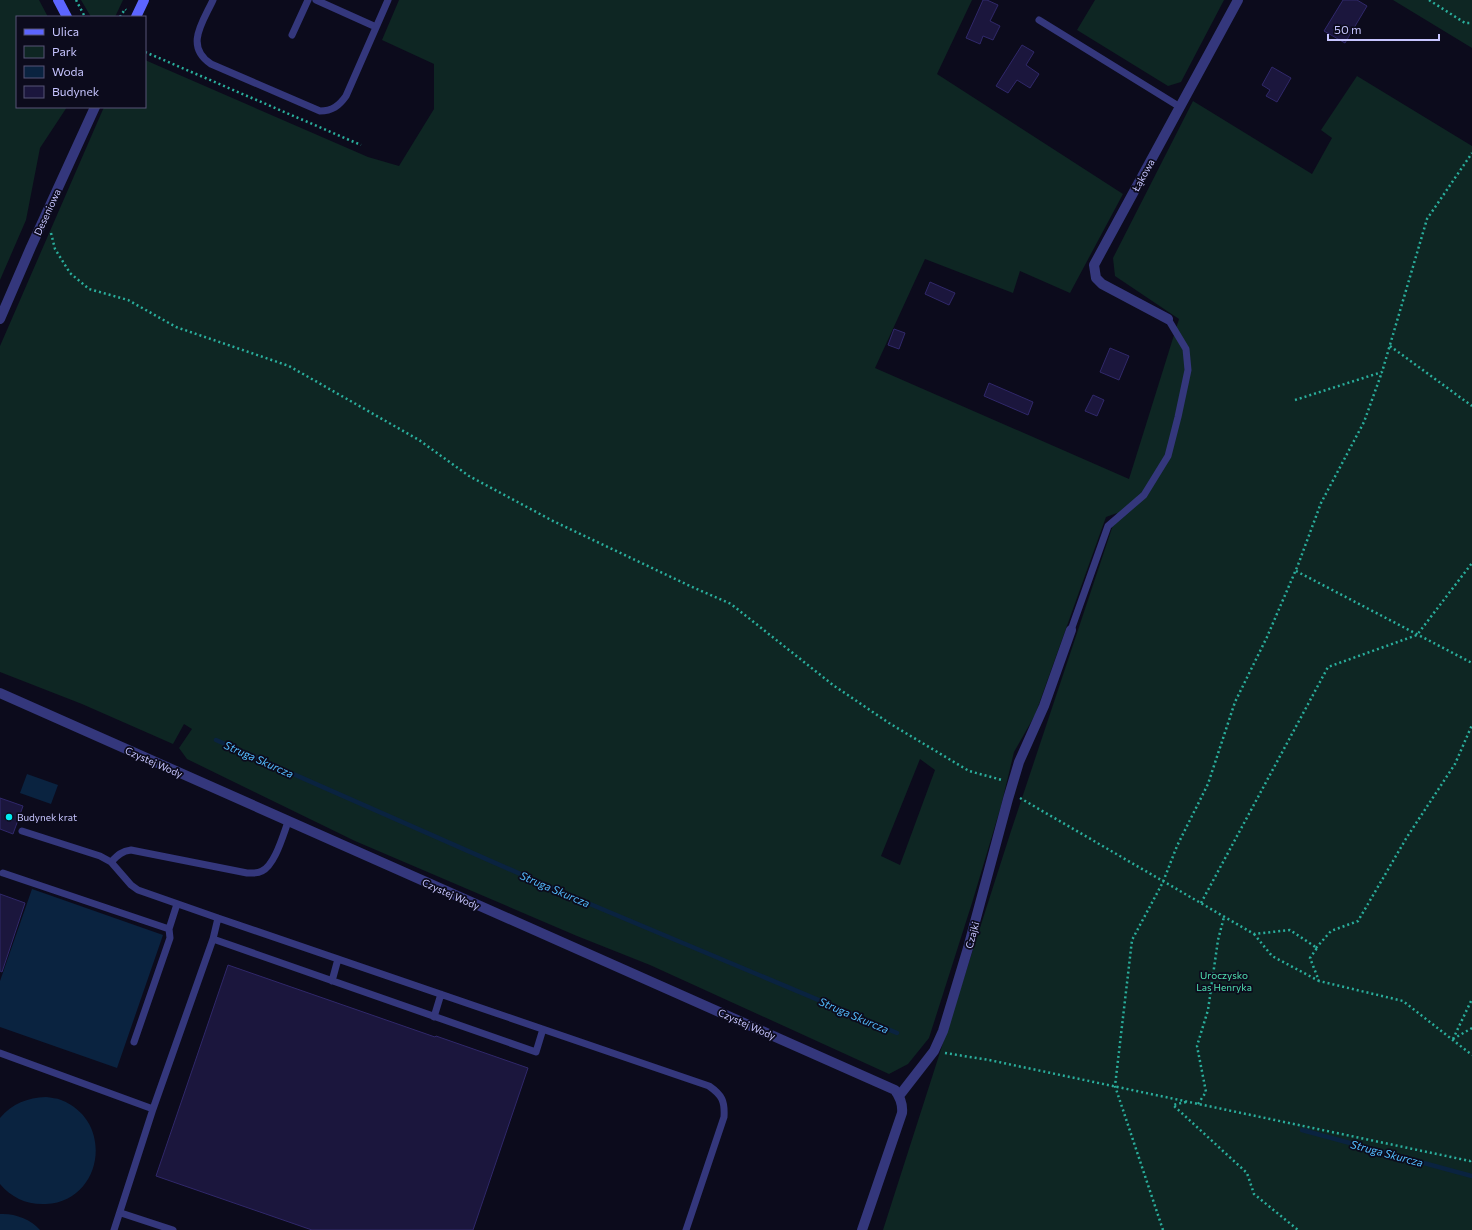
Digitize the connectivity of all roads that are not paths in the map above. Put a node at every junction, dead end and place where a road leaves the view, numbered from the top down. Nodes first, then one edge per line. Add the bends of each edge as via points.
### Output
1 (58, 0) edge
2 (144, 0) edge
3 (213, 0) edge
4 (308, 0) edge
5 (316, 0) edge
6 (388, 0) edge
7 (1238, 0) edge
8 (66, 16) edge
9 (136, 16) edge
10 (1039, 20) dead end
11 (376, 27) junction
12 (292, 36) dead end
13 (1180, 107) junction
14 (95, 108) edge
15 (0, 319) edge
16 (1168, 320) joint
17 (1071, 630) joint
18 (0, 693) edge
19 (288, 822) junction
20 (22, 831) dead end
21 (111, 862) junction
22 (3, 873) dead end
23 (177, 904) junction
24 (218, 918) junction
25 (169, 930) junction
26 (212, 939) junction
27 (338, 959) junction
28 (332, 981) junction
29 (440, 994) junction
30 (434, 1017) junction
31 (543, 1029) junction
32 (134, 1042) dead end
33 (0, 1053) edge
34 (899, 1096) junction
35 (153, 1109) junction
36 (121, 1213) junction
37 (114, 1230) edge
38 (173, 1230) edge
39 (686, 1230) edge
40 (862, 1230) edge

1 - 8 street
2 - 9 street
3 - 11 lane via 196,40 200,55 226,71 320,112 334,109 346,96
4 - 12 lane
5 - 11 lane
6 - 11 lane
7 - 13 street, Łąkowa
10 - 13 lane
13 - 16 street, Łąkowa via 1094,265 1096,278 1102,284
14 - 15 street, Deseniowa
16 - 17 lane via 1186,349 1188,370 1168,456 1144,495 1108,526
17 - 34 street, Czajki via 1044,706 1019,762 943,1031 934,1051
18 - 19 street, Czystej Wody
19 - 21 lane via 270,864 264,871 256,873 131,850 124,850
19 - 34 street, Czystej Wody via 889,1087
20 - 21 lane via 100,856
21 - 23 lane via 138,890
22 - 25 lane
23 - 24 lane
23 - 25 lane
24 - 26 lane
24 - 27 lane
25 - 32 lane via 170,938
26 - 28 lane
26 - 35 lane
27 - 28 lane
27 - 29 lane
28 - 30 lane
29 - 30 lane
29 - 31 lane
30 - 31 lane via 536,1052
31 - 39 lane via 709,1086 722,1099 724,1117
33 - 35 lane
34 - 40 street via 903,1106 902,1113
35 - 36 lane
36 - 37 lane
36 - 38 lane

